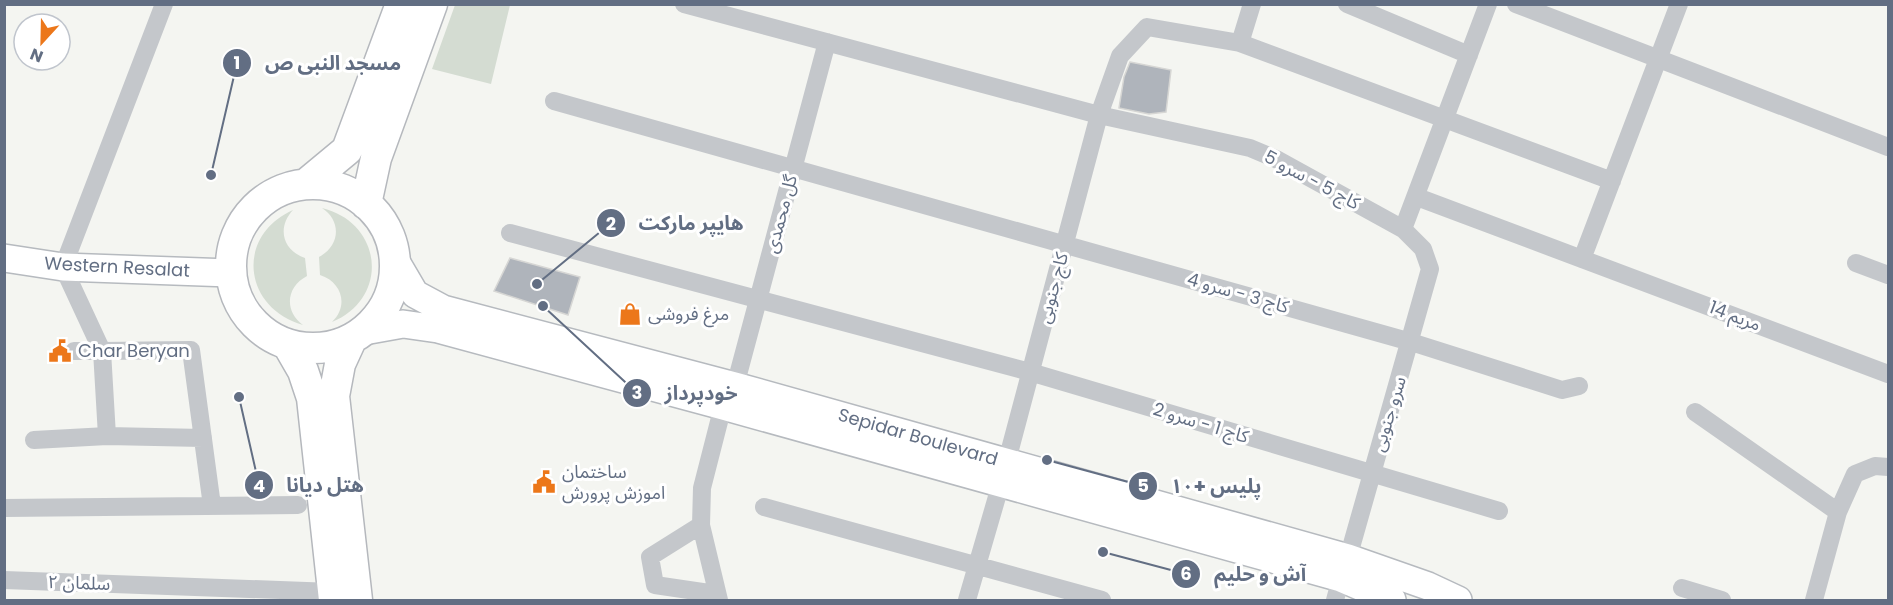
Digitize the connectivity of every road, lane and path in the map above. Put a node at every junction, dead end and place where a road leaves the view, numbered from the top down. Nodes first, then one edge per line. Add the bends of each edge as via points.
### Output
1 (164, 4) edge
2 (401, 4) edge
3 (432, 4) edge
4 (684, 4) edge
5 (1252, 4) edge
6 (1347, 4) edge
7 (1488, 4) edge
8 (1516, 4) edge
9 (1679, 4) edge
10 (827, 42) junction
11 (1240, 43) junction
12 (1469, 56) junction
13 (1658, 59) junction
14 (554, 101) dead end
15 (1099, 115) junction
16 (1446, 119) junction
17 (1888, 147) edge
18 (793, 168) junction
19 (1612, 181) junction
20 (306, 184) junction
21 (1417, 196) junction
22 (366, 204) junction
23 (1403, 229) junction
24 (510, 233) dead end
25 (1064, 245) junction
26 (4, 258) edge
27 (1582, 259) junction
28 (395, 260) junction
29 (1856, 263) dead end
30 (63, 267) junction
31 (1430, 269) joint
32 (230, 273) junction
33 (1888, 275) edge
34 (758, 299) junction
35 (358, 335) junction
36 (1411, 342) junction
37 (288, 345) junction
38 (74, 351) dead end
39 (102, 351) junction
40 (1030, 372) junction
41 (1888, 374) edge
42 (1579, 386) dead end
43 (729, 396) junction
44 (1695, 412) dead end
45 (107, 436) junction
46 (203, 438) junction
47 (34, 440) dead end
48 (1888, 467) edge
49 (1004, 472) junction
50 (1371, 474) junction
51 (298, 505) dead end
52 (212, 506) junction
53 (764, 507) dead end
54 (4, 508) edge
55 (1499, 511) dead end
56 (1838, 512) junction
57 (701, 525) junction
58 (977, 566) junction
59 (1342, 579) edge
60 (4, 580) edge
61 (1682, 588) dead end
62 (326, 597) edge
63 (718, 597) edge
64 (967, 600) edge
65 (1102, 600) edge
66 (1392, 600) edge
67 (1458, 600) edge
68 (1722, 600) edge
69 (1814, 600) edge

1 - 30 street
2 - 20 main road via 347,150
3 - 22 main road via 376,158
4 - 10 street, کاج 5 - سرو 5
5 - 11 street
6 - 12 street
7 - 12 street
8 - 13 street
9 - 13 street
10 - 15 street, کاج 5 - سرو 5
10 - 18 street, گل محمدی
11 - 15 street, کاج جنوبی via 1147,27 1120,56
11 - 16 street
12 - 16 street
13 - 17 street
13 - 19 street
14 - 18 street, کاج 3 - سرو 4
15 - 23 street, کاج 5 - سرو 5 via 1250,148
15 - 25 street, کاج جنوبی
16 - 19 street
16 - 21 street
18 - 25 street, کاج 3 - سرو 4
18 - 34 street, گل محمدی
19 - 27 street
20 - 22 main road via 338,188
20 - 32 main road via 275,193 249,213 234,241
21 - 23 street
21 - 27 street, مریم 14
22 - 28 main road via 386,229
23 - 31 street, کاج 5 - سرو 5 via 1423,249
24 - 34 street, کاج 1 - سرو 2
25 - 36 street, کاج 3 - سرو 4
25 - 40 street, کاج جنوبی
26 - 30 street, Western Resalat
27 - 41 street, مریم 14
28 - 35 main road via 392,292 376,320
28 - 43 street, Sepidar Boulevard via 415,294 443,309
29 - 33 street
30 - 32 street, Western Resalat
30 - 39 street
31 - 36 street, سرو جنوبی
32 - 37 main road via 233,289 248,318
34 - 40 street, کاج 1 - سرو 2
34 - 43 street, گل محمدی
35 - 37 main road via 320,348
35 - 43 street, Sepidar Boulevard via 403,324 438,328
35 - 62 main road via 340,364 334,396
36 - 42 street, کاج 3 - سرو 4 via 1562,390
36 - 50 street, سرو جنوبی
37 - 62 main road via 312,398
38 - 39 street
39 - 45 street
39 - 46 street via 191,350
40 - 49 street, کاج جنوبی
40 - 50 street, کاج 1 - سرو 2
43 - 49 street, Sepidar Boulevard
43 - 57 street, گل محمدی via 702,488
44 - 56 street
45 - 46 street
45 - 47 street
46 - 52 street
48 - 56 street via 1875,466 1855,474
49 - 58 street, کاج جنوبی
49 - 59 street, Sepidar Boulevard
50 - 55 street, کاج 1 - سرو 2
50 - 59 street, سرو جنوبی
51 - 52 street
52 - 54 street
53 - 58 street
56 - 69 street
57 - 63 street, گل محمدی
57 - 63 street via 650,556 655,585
58 - 64 street, کاج جنوبی
58 - 65 street
59 - 66 street, Sepidar Boulevard
59 - 67 street, Sepidar Boulevard via 1428,586
60 - 62 street, سلمان ۲
61 - 68 street

